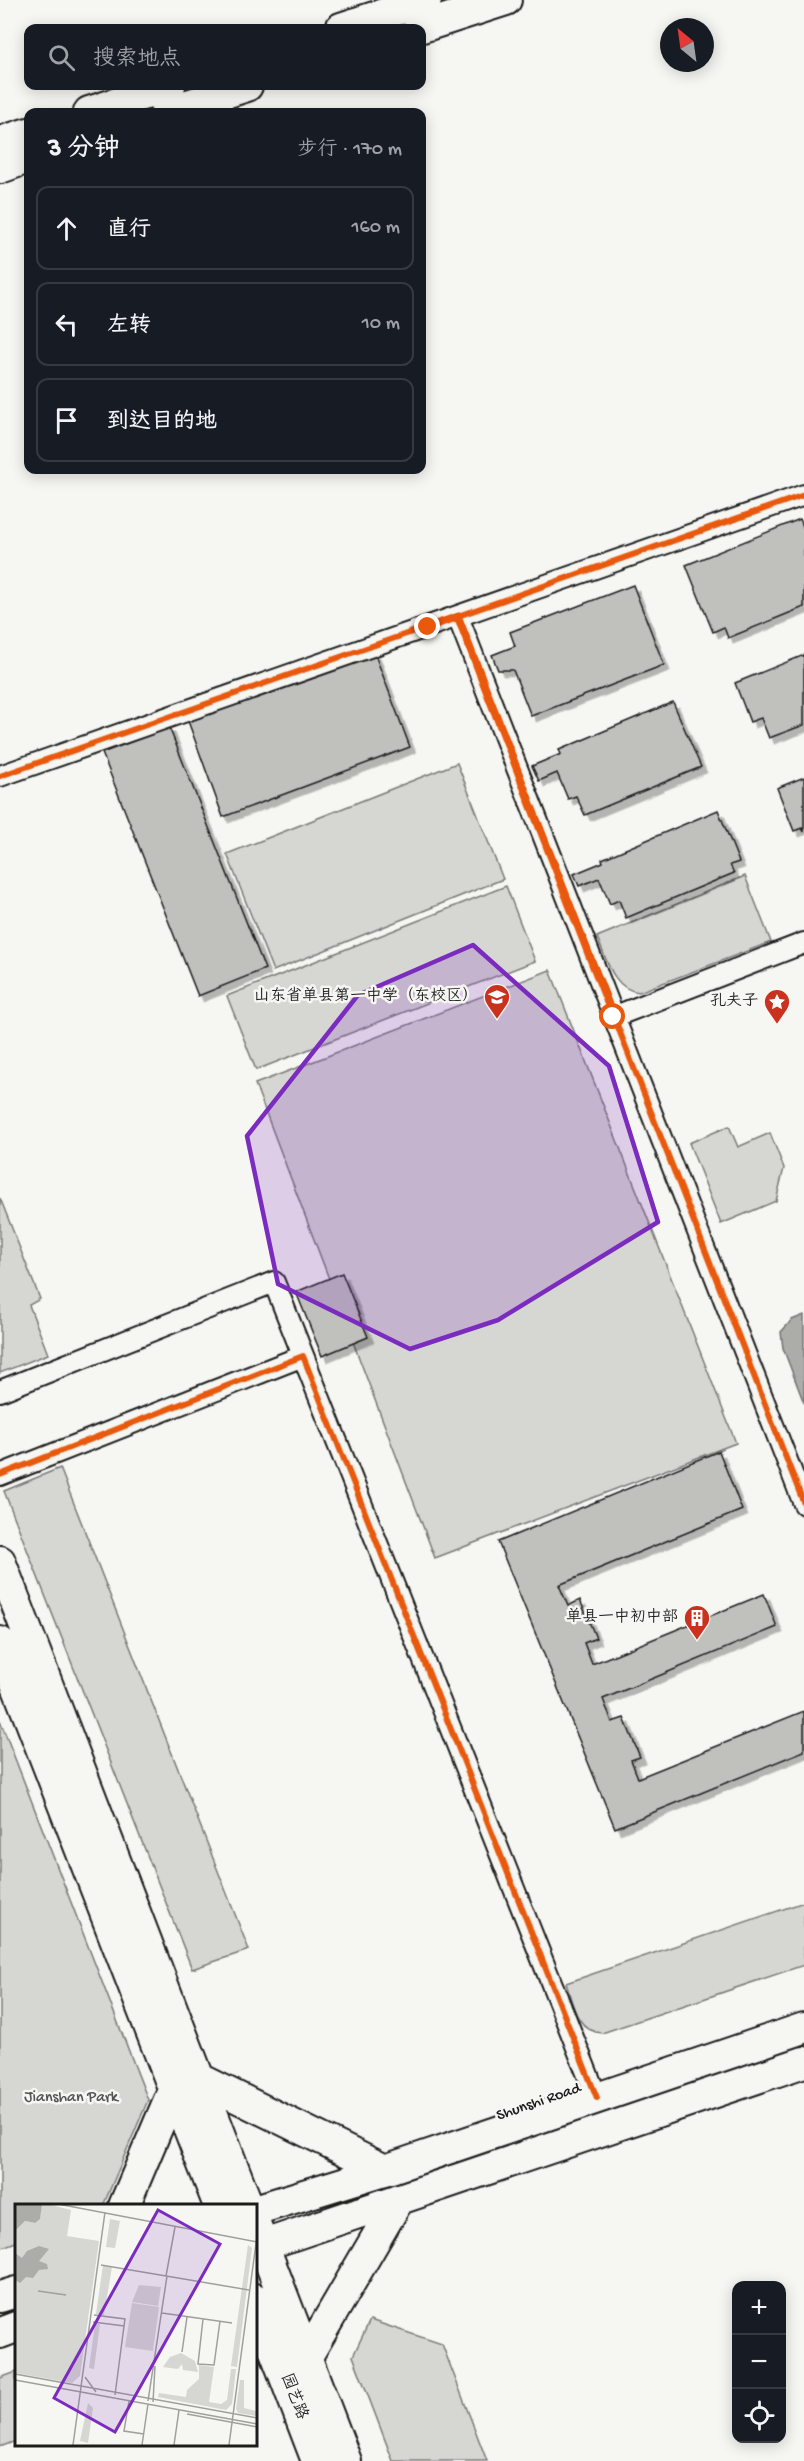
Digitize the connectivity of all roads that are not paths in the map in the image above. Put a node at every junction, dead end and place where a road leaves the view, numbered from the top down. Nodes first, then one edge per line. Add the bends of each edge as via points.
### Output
1 (426, 0) edge
2 (506, 0) edge
3 (353, 24) edge
4 (426, 26) edge
5 (158, 90) edge
6 (235, 90) edge
7 (101, 108) edge
8 (178, 108) edge
9 (24, 134) edge
10 (0, 142) edge
11 (24, 159) edge
12 (0, 168) edge
13 (804, 495) edge
14 (458, 617) junction
15 (0, 776) edge
16 (804, 943) edge
17 (613, 1017) junction
18 (308, 1368) junction
19 (0, 1391) edge
20 (0, 1475) edge
21 (804, 1504) edge
22 (0, 1561) edge
23 (0, 1642) edge
24 (804, 2028) edge
25 (804, 2062) edge
26 (186, 2083) junction
27 (597, 2098) junction
28 (385, 2170) junction
29 (399, 2199) junction
30 (125, 2204) edge
31 (218, 2204) edge
32 (247, 2204) edge
33 (256, 2210) edge
34 (258, 2239) edge
35 (15, 2292) edge
36 (0, 2297) edge
37 (256, 2302) edge
38 (15, 2327) edge
39 (0, 2333) edge
40 (280, 2358) edge
41 (317, 2461) edge
42 (346, 2461) edge

1 - 3 main road
2 - 4 main road
5 - 7 main road
6 - 8 main road
9 - 10 main road
11 - 12 main road
13 - 14 street
14 - 15 street
14 - 17 street
16 - 17 street
17 - 21 street
18 - 19 street via 274,1282
18 - 20 street via 303,1356
18 - 27 street
22 - 26 main road
23 - 26 main road
24 - 27 main road, Shunshi Road
25 - 29 main road
26 - 28 main road
26 - 30 main road
26 - 31 main road
26 - 32 main road
27 - 28 main road, Shunshi Road
28 - 33 main road, Shunshi Road
29 - 34 main road
29 - 40 main road
34 - 40 main road
35 - 36 main road
37 - 40 main road, 园艺路
38 - 39 main road
40 - 41 main road, 园艺路
40 - 42 main road

